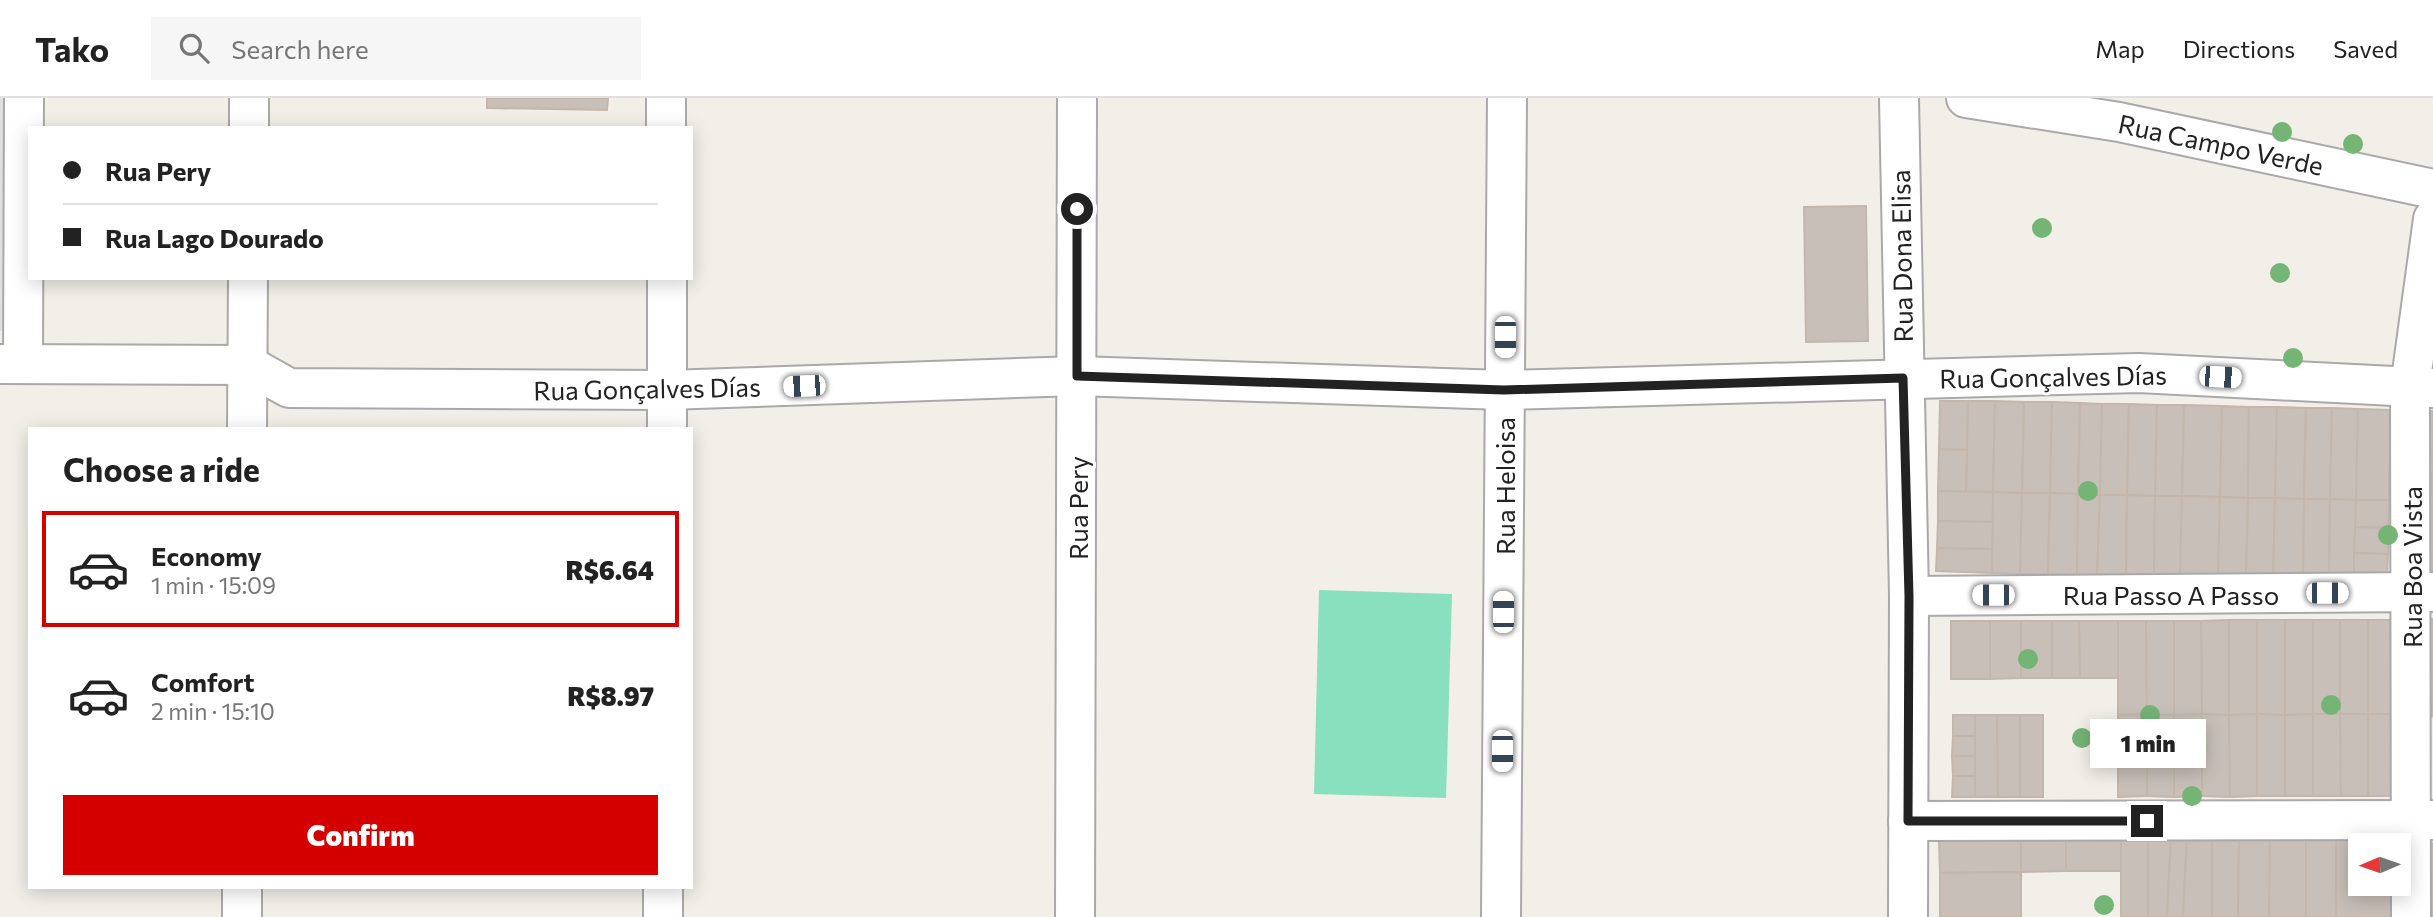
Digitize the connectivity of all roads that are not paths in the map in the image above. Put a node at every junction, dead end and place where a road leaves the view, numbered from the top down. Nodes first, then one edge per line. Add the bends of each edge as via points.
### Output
1 (24, 98) edge
2 (249, 98) edge
3 (666, 98) edge
4 (1077, 98) edge
5 (1507, 98) edge
6 (1899, 98) edge
7 (1966, 98) edge
8 (2122, 110) edge
9 (249, 126) edge
10 (666, 126) edge
11 (2433, 189) edge
12 (2433, 219) edge
13 (248, 280) edge
14 (667, 280) edge
15 (11, 364) edge
16 (247, 365) junction
17 (1077, 376) junction
18 (1903, 378) junction
19 (2422, 387) edge
20 (667, 390) junction
21 (1504, 390) junction
22 (247, 427) edge
23 (667, 427) edge
24 (2422, 592) edge
25 (1909, 596) junction
26 (2423, 820) edge
27 (1908, 821) junction
28 (242, 889) edge
29 (663, 889) edge
30 (242, 917) edge
31 (663, 917) edge
32 (1075, 917) edge
33 (1501, 917) edge
34 (1908, 917) edge
35 (2412, 917) edge

1 - 15 street
2 - 9 street
3 - 10 street
4 - 17 street, Rua Pery
5 - 21 street, Rua Heloisa
6 - 18 street, Rua Dona Elisa
7 - 8 street, Rua Campo Verde
8 - 11 street, Rua Campo Verde
12 - 19 street, Rua Boa Vista
13 - 16 street
14 - 20 street
15 - 16 street, Rua Gonçalves Días
16 - 20 street, Rua Gonçalves Días via 289,388
16 - 22 street
17 - 20 street, Rua Gonçalves Días
17 - 21 street, Rua Gonçalves Días
17 - 32 street, Rua Pery
18 - 19 street, Rua Gonçalves Días via 2139,373
18 - 21 street, Rua Gonçalves Días
18 - 25 street, Rua Dona Elisa
19 - 24 street, Rua Boa Vista
20 - 23 street
21 - 33 street, Rua Heloisa
24 - 25 street, Rua Passo A Passo
24 - 26 street, Rua Boa Vista
25 - 27 street, Rua Dona Elisa
26 - 27 street
26 - 35 street, Rua Boa Vista
27 - 34 street, Rua Dona Elisa
28 - 30 street
29 - 31 street

